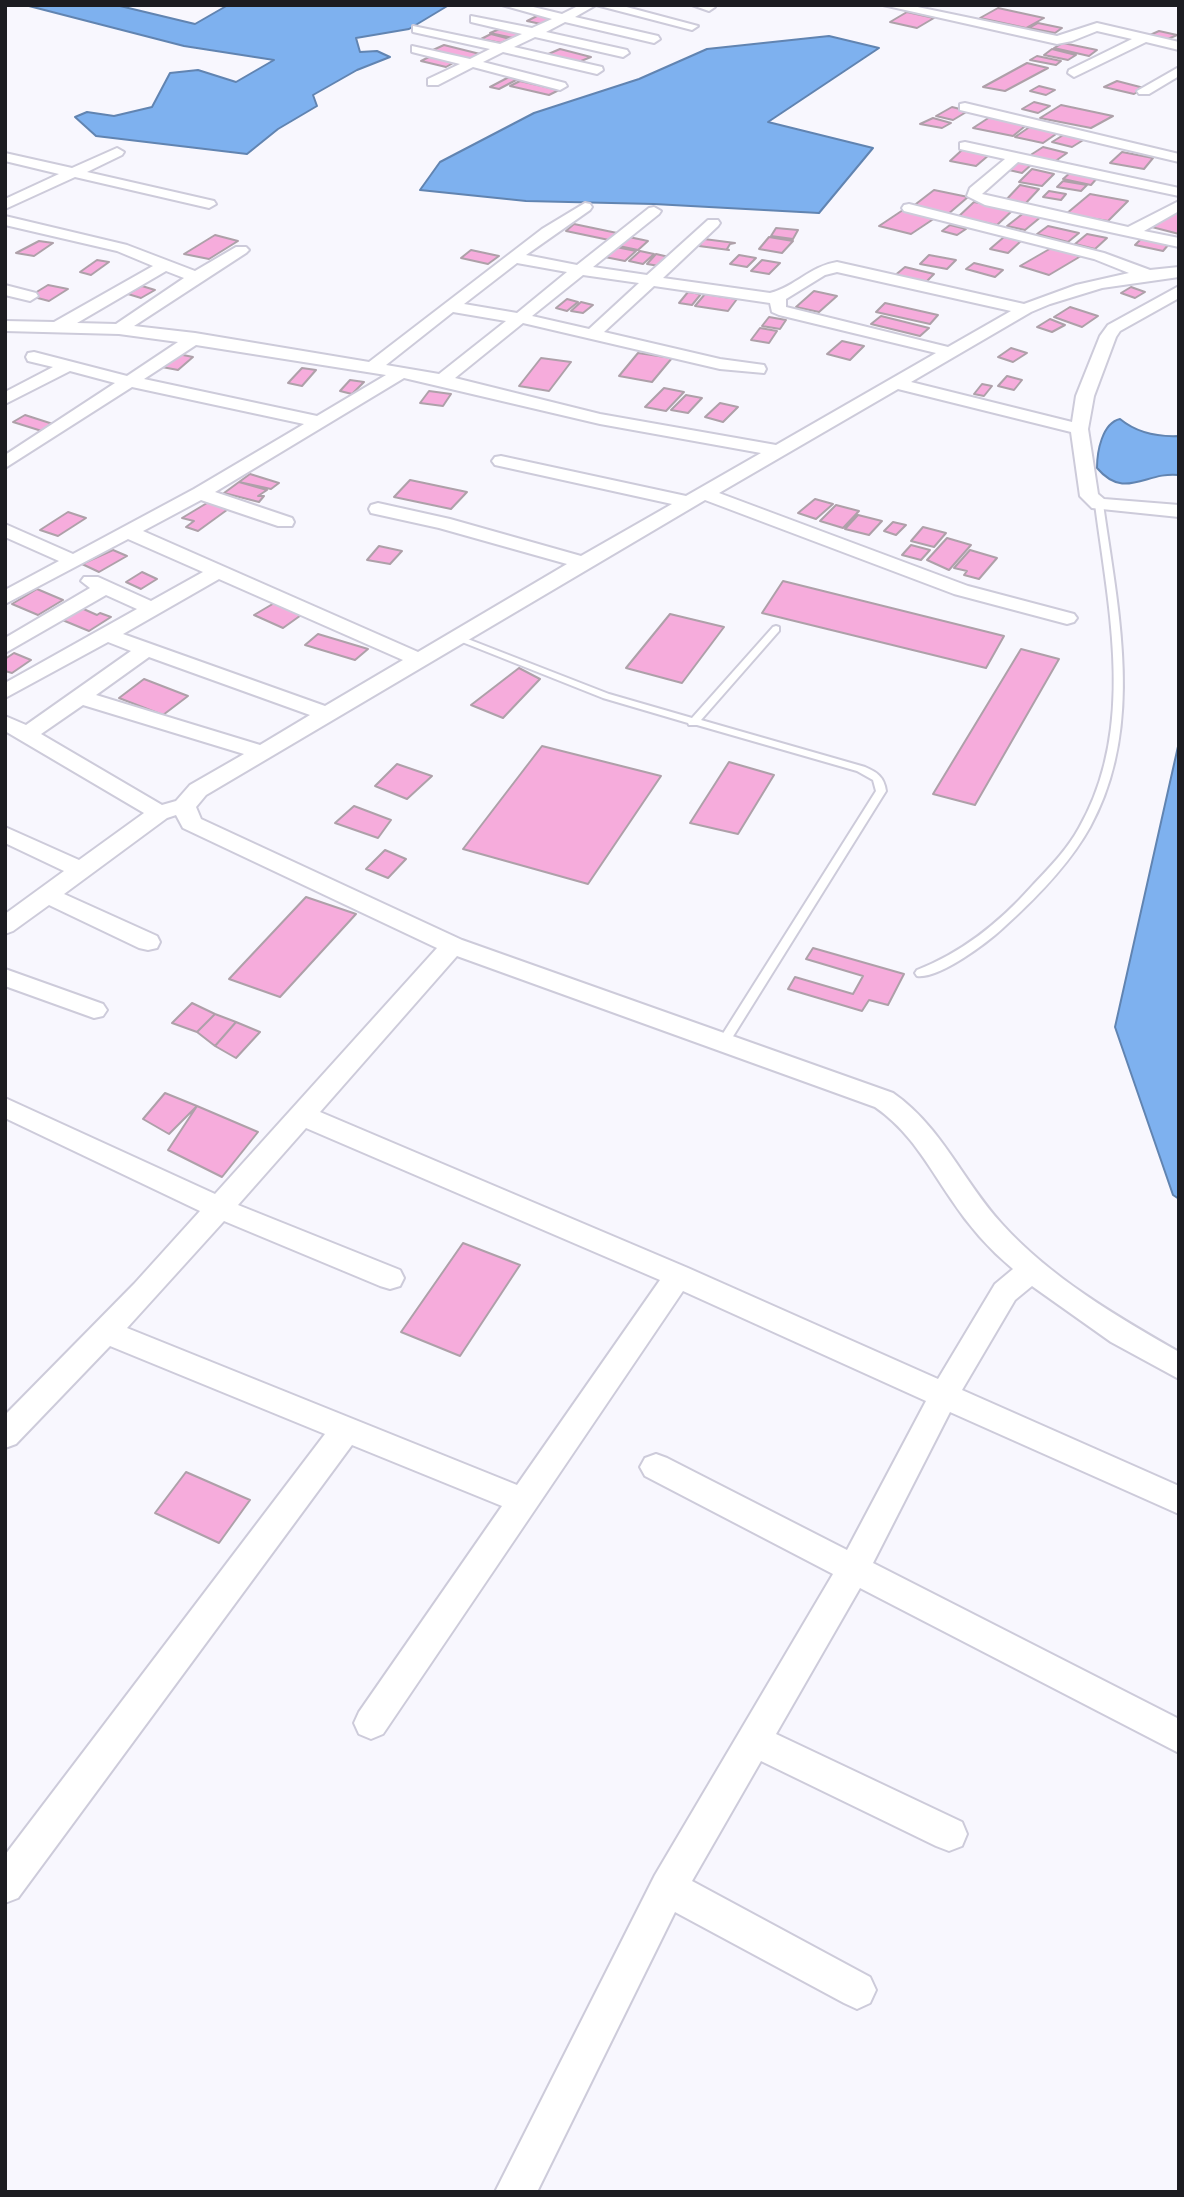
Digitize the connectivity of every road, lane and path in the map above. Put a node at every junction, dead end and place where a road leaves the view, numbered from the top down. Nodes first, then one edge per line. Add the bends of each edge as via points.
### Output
1 (508, 5) edge
2 (590, 5) edge
3 (602, 5) edge
4 (889, 5) edge
5 (564, 18) junction
6 (475, 19) dead end
7 (692, 26) dead end
8 (418, 29) dead end
9 (536, 33) junction
10 (1144, 38) junction
11 (654, 39) dead end
12 (1179, 46) edge
13 (505, 48) junction
14 (416, 49) dead end
15 (623, 53) dead end
16 (471, 64) junction
17 (597, 70) dead end
18 (1179, 71) edge
19 (1074, 74) dead end
20 (433, 82) dead end
21 (560, 86) dead end
22 (1144, 91) dead end
23 (965, 107) dead end
24 (965, 146) dead end
25 (117, 152) dead end
26 (5, 157) edge
27 (1015, 157) junction
28 (1179, 158) edge
29 (73, 173) junction
30 (1179, 192) edge
31 (209, 204) dead end
32 (5, 205) edge
33 (1179, 205) edge
34 (584, 207) dead end
35 (909, 208) dead end
36 (654, 211) dead end
37 (5, 220) edge
38 (713, 223) dead end
39 (1131, 232) junction
40 (1179, 243) edge
41 (241, 250) dead end
42 (516, 258) junction
43 (167, 264) junction
44 (580, 270) junction
45 (1179, 272) edge
46 (1146, 274) junction
47 (196, 276) junction
48 (653, 280) junction
49 (5, 290) edge
50 (1179, 291) edge
51 (30, 296) dead end
52 (778, 296) junction
53 (449, 307) junction
54 (1025, 309) junction
55 (521, 318) junction
56 (5, 326) edge
57 (59, 327) junction
58 (119, 329) junction
59 (592, 335) junction
60 (195, 338) junction
61 (950, 352) junction
62 (34, 358) dead end
63 (68, 366) junction
64 (373, 366) junction
65 (758, 369) dead end
66 (401, 373) junction
67 (442, 380) junction
68 (132, 382) junction
69 (895, 383) junction
70 (5, 400) edge
71 (321, 422) junction
72 (1079, 429) junction
73 (780, 451) junction
74 (501, 461) dead end
75 (5, 463) edge
76 (200, 493) junction
77 (698, 499) junction
78 (1098, 504) junction
79 (378, 509) dead end
80 (1179, 511) edge
81 (285, 522) dead end
82 (5, 530) edge
83 (128, 532) junction
84 (583, 563) junction
85 (68, 564) junction
86 (217, 572) junction
87 (105, 587) junction
88 (5, 598) edge
89 (153, 609) junction
90 (1067, 618) dead end
91 (776, 629) dead end
92 (107, 635) junction
93 (457, 638) junction
94 (5, 647) edge
95 (147, 649) junction
96 (419, 660) junction
97 (5, 692) edge
98 (80, 697) junction
99 (327, 713) junction
100 (5, 722) edge
101 (694, 723) junction
102 (25, 736) junction
103 (261, 752) junction
104 (184, 806) junction
105 (159, 813) junction
106 (5, 834) edge
107 (81, 870) junction
108 (47, 895) junction
109 (5, 926) edge
110 (148, 942) dead end
111 (453, 946) junction
112 (921, 973) dead end
113 (5, 978) edge
114 (94, 1010) dead end
115 (723, 1043) junction
116 (5, 1107) edge
117 (302, 1115) junction
118 (219, 1208) junction
119 (1031, 1270) junction
120 (678, 1276) junction
121 (390, 1278) dead end
122 (106, 1332) junction
123 (1179, 1367) edge
124 (945, 1393) junction
125 (346, 1429) junction
126 (5, 1434) edge
127 (656, 1467) dead end
128 (523, 1501) junction
129 (1179, 1501) edge
130 (854, 1568) junction
131 (371, 1723) dead end
132 (1179, 1737) edge
133 (754, 1741) junction
134 (949, 1834) dead end
135 (5, 1885) edge
136 (668, 1888) junction
137 (857, 1990) dead end
138 (515, 2192) edge

1 - 5 street
2 - 5 street
3 - 7 street
4 - 10 street via 1057,40 1093,27
5 - 9 street
5 - 11 street
6 - 9 street
8 - 13 street
9 - 13 street
9 - 15 street
10 - 12 street
10 - 19 street
13 - 16 street
13 - 17 street
14 - 16 street
16 - 20 street
16 - 21 street
18 - 22 street
23 - 28 street
24 - 27 street
25 - 29 street
26 - 29 street
27 - 30 street
27 - 39 street via 974,196
29 - 31 street
29 - 32 street
33 - 39 street
34 - 42 street
35 - 46 street via 1099,256
36 - 44 street
37 - 43 street via 122,248
38 - 48 street
39 - 40 street
41 - 47 street
42 - 44 street
42 - 53 street
43 - 47 street
43 - 57 street
44 - 48 street
44 - 55 street
45 - 46 street
46 - 54 street via 1076,288
47 - 58 street
48 - 52 street
48 - 59 street
49 - 51 street
50 - 72 street via 1123,321 1108,336 1085,396
52 - 54 street via 837,267
52 - 61 street via 778,309 785,312
53 - 55 street
53 - 64 street
54 - 61 street
55 - 59 street
55 - 67 street
56 - 57 street
57 - 58 street
58 - 60 street
59 - 65 street
60 - 64 street
60 - 68 street
61 - 69 street
62 - 63 street
63 - 68 street
63 - 70 street
64 - 66 street
66 - 67 street
66 - 71 street
67 - 73 street via 600,419
68 - 71 street
68 - 75 street
69 - 72 street
69 - 73 street
71 - 76 street
72 - 78 street via 1089,495
73 - 77 street
74 - 77 street
76 - 81 street
76 - 83 street
77 - 84 street
77 - 90 street via 961,590
78 - 80 street
78 - 112 lane via 1120,699 1100,797 1066,856 995,932 950,963
79 - 84 street
82 - 85 street
83 - 85 street
83 - 86 street
84 - 93 street
85 - 87 street
85 - 88 street
86 - 89 street
86 - 96 street
87 - 89 street
87 - 94 street
89 - 92 street
91 - 101 lane
92 - 95 street
92 - 97 street
93 - 96 street
93 - 101 lane via 606,696
95 - 98 street
95 - 99 street
96 - 99 street
98 - 102 street
98 - 103 street
99 - 103 street
100 - 102 street
101 - 115 lane via 861,769 880,781 881,791
102 - 105 street
103 - 104 street via 198,789
104 - 105 street
104 - 111 street via 191,822
105 - 107 street
106 - 107 street
107 - 108 street
108 - 109 street
108 - 110 street
111 - 115 street
111 - 117 street
113 - 114 street
115 - 119 street via 884,1100 905,1113 923,1132 971,1208
116 - 118 street
117 - 118 street
117 - 120 street
118 - 121 street
118 - 122 street
119 - 123 street via 1108,1326
119 - 124 street via 1005,1292
120 - 124 street
120 - 128 street
122 - 125 street
122 - 126 street
124 - 129 street
124 - 130 street
125 - 128 street
125 - 135 street
127 - 130 street
128 - 131 street
130 - 132 street
130 - 133 street
133 - 134 street
133 - 136 street
136 - 137 street
136 - 138 street

